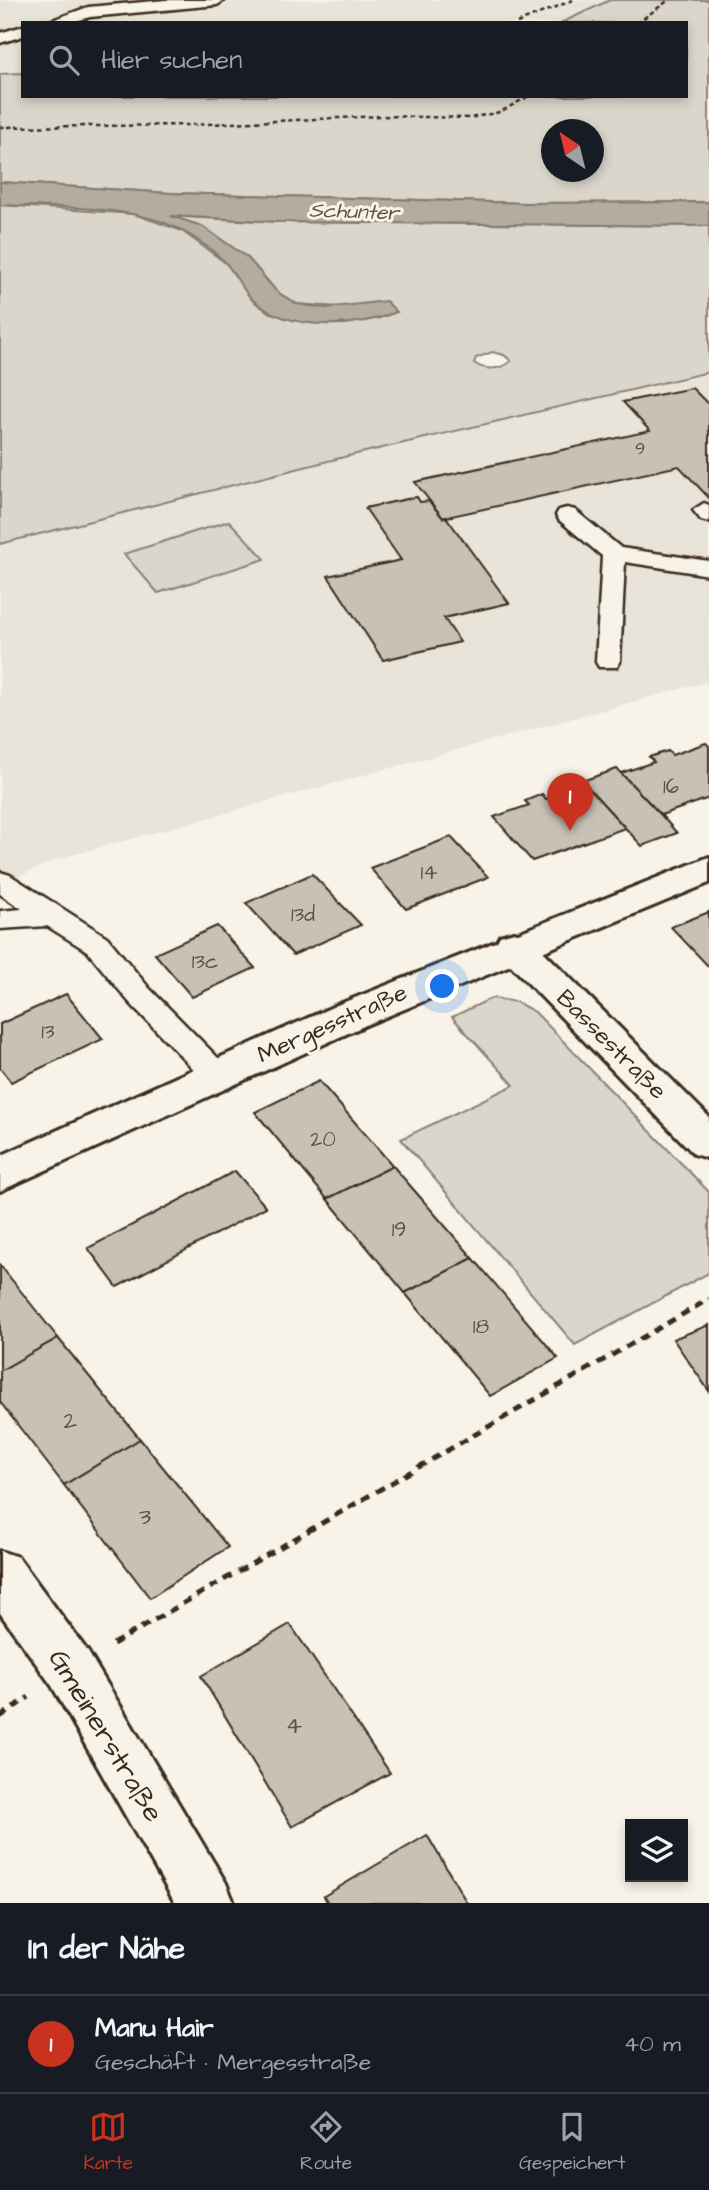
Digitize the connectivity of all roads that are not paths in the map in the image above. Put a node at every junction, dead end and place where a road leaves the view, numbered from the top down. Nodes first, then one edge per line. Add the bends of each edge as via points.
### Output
1 (217, 0) edge
2 (59, 21) edge
3 (21, 33) edge
4 (0, 38) edge
5 (567, 515) dead end
6 (614, 554) junction
7 (709, 568) edge
8 (608, 662) dead end
9 (709, 869) edge
10 (0, 881) edge
11 (52, 916) junction
12 (0, 920) edge
13 (514, 945) junction
14 (216, 1074) junction
15 (709, 1143) edge
16 (0, 1175) edge
17 (0, 1573) edge
18 (206, 1903) edge

1 - 2 lane via 88,12
3 - 4 lane
5 - 6 lane
6 - 7 lane
6 - 8 lane
9 - 13 street, Mergesstraße
10 - 11 lane
11 - 12 lane
11 - 14 lane via 97,944
13 - 14 street, Mergesstraße
13 - 15 street, Bassestraße
14 - 16 street, Mergesstraße
17 - 18 street, Gmeinerstraße via 70,1669

